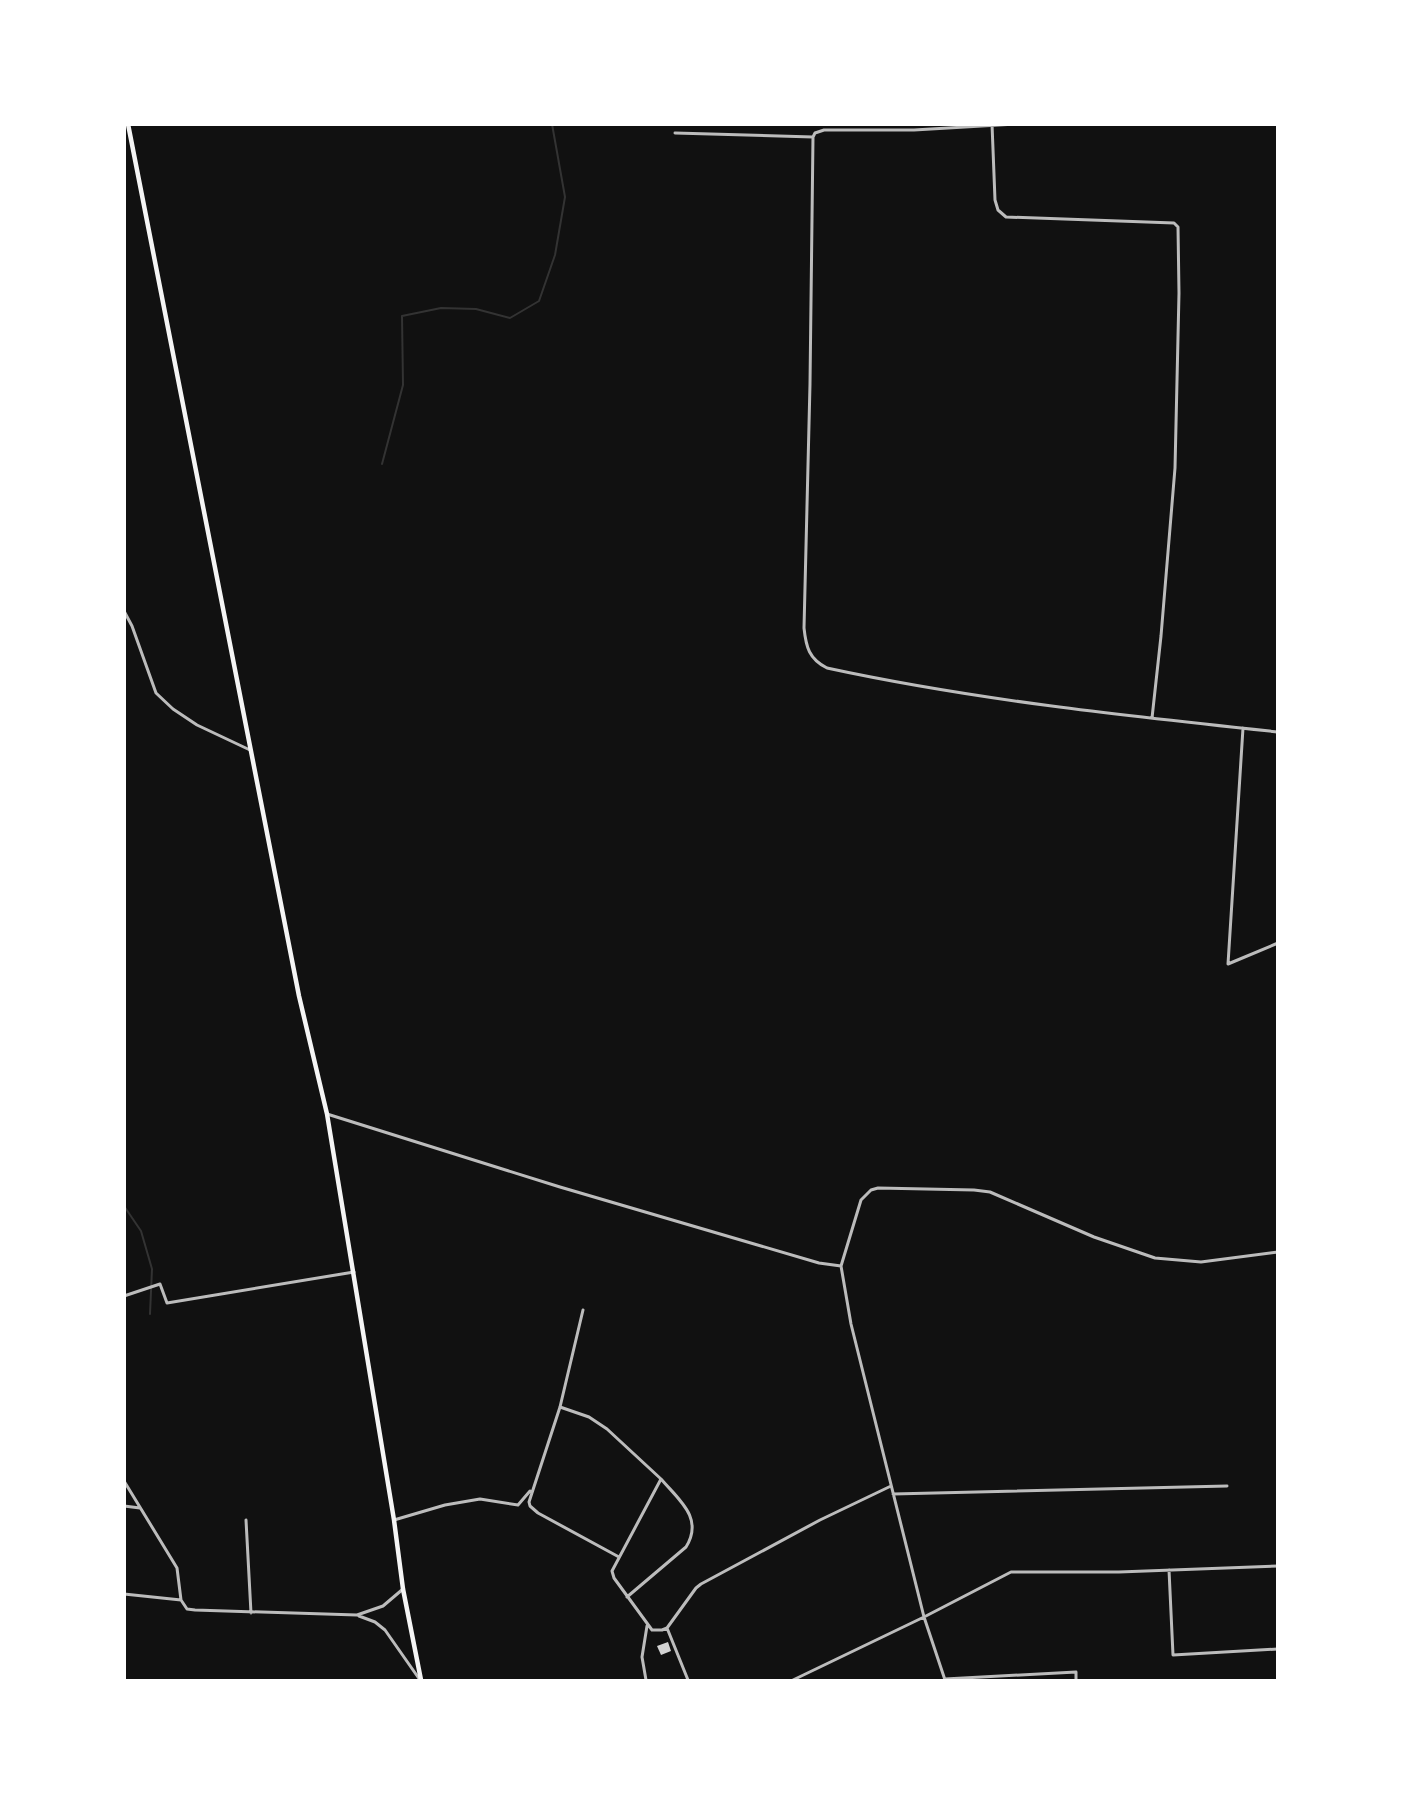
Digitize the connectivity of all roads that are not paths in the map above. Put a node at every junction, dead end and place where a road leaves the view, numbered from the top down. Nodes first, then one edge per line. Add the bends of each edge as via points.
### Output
1 (914, 124) edge
2 (1016, 124) edge
3 (992, 126) edge
4 (127, 128) edge
5 (914, 130) junction
6 (675, 134) dead end
7 (813, 137) junction
8 (124, 611) edge
9 (1152, 718) junction
10 (1243, 729) junction
11 (1278, 732) edge
12 (250, 750) junction
13 (1278, 943) edge
14 (327, 1114) junction
15 (1278, 1252) edge
16 (840, 1266) junction
17 (354, 1272) junction
18 (124, 1296) edge
19 (583, 1310) dead end
20 (561, 1407) junction
21 (661, 1479) junction
22 (124, 1481) edge
23 (891, 1486) junction
24 (1227, 1486) dead end
25 (531, 1490) junction
26 (893, 1494) junction
27 (124, 1506) edge
28 (140, 1508) junction
29 (246, 1520) dead end
30 (394, 1520) junction
31 (619, 1557) junction
32 (1278, 1566) edge
33 (1169, 1570) junction
34 (404, 1589) junction
35 (124, 1594) edge
36 (627, 1597) junction
37 (181, 1600) junction
38 (251, 1613) junction
39 (357, 1615) junction
40 (924, 1617) junction
41 (647, 1626) junction
42 (667, 1628) junction
43 (1278, 1649) edge
44 (421, 1680) edge
45 (646, 1680) edge
46 (688, 1680) edge
47 (793, 1680) edge
48 (945, 1680) edge
49 (1076, 1680) edge

1 - 5 street
2 - 3 street
3 - 5 street
3 - 9 street via 995,200 1006,217 1174,223 1178,227 1175,468
4 - 12 main road
5 - 7 street via 824,130
6 - 7 street
7 - 9 street via 804,628 812,657 827,668 885,680
8 - 12 street via 156,693 197,725
9 - 10 street
10 - 11 street
10 - 13 street via 1228,964
12 - 14 main road
14 - 16 street via 571,1190
14 - 17 main road
15 - 16 street via 1201,1262 1169,1261 1094,1236 990,1192 878,1188 861,1200
16 - 23 street via 850,1324
17 - 18 street via 167,1304 160,1284
17 - 30 main road
19 - 20 street
20 - 21 street via 608,1429
20 - 25 street
21 - 31 street
21 - 36 street via 690,1515 691,1539
22 - 28 street
23 - 26 street
23 - 42 street via 701,1584
24 - 26 street
25 - 30 street via 518,1504 480,1499
25 - 31 street via 529,1502 533,1509
26 - 40 street
27 - 28 street
28 - 37 street via 177,1568
29 - 38 street
30 - 34 main road
31 - 36 street via 612,1571
32 - 33 street
33 - 40 street via 1011,1572
33 - 43 street via 1173,1655
34 - 39 street via 383,1606
34 - 44 main road
35 - 37 street
36 - 41 street
37 - 38 street via 187,1609
38 - 39 street
39 - 44 street via 380,1624
40 - 47 street
40 - 48 street
41 - 42 street via 656,1630
41 - 45 street via 642,1657
42 - 46 street
48 - 49 street via 1076,1672

